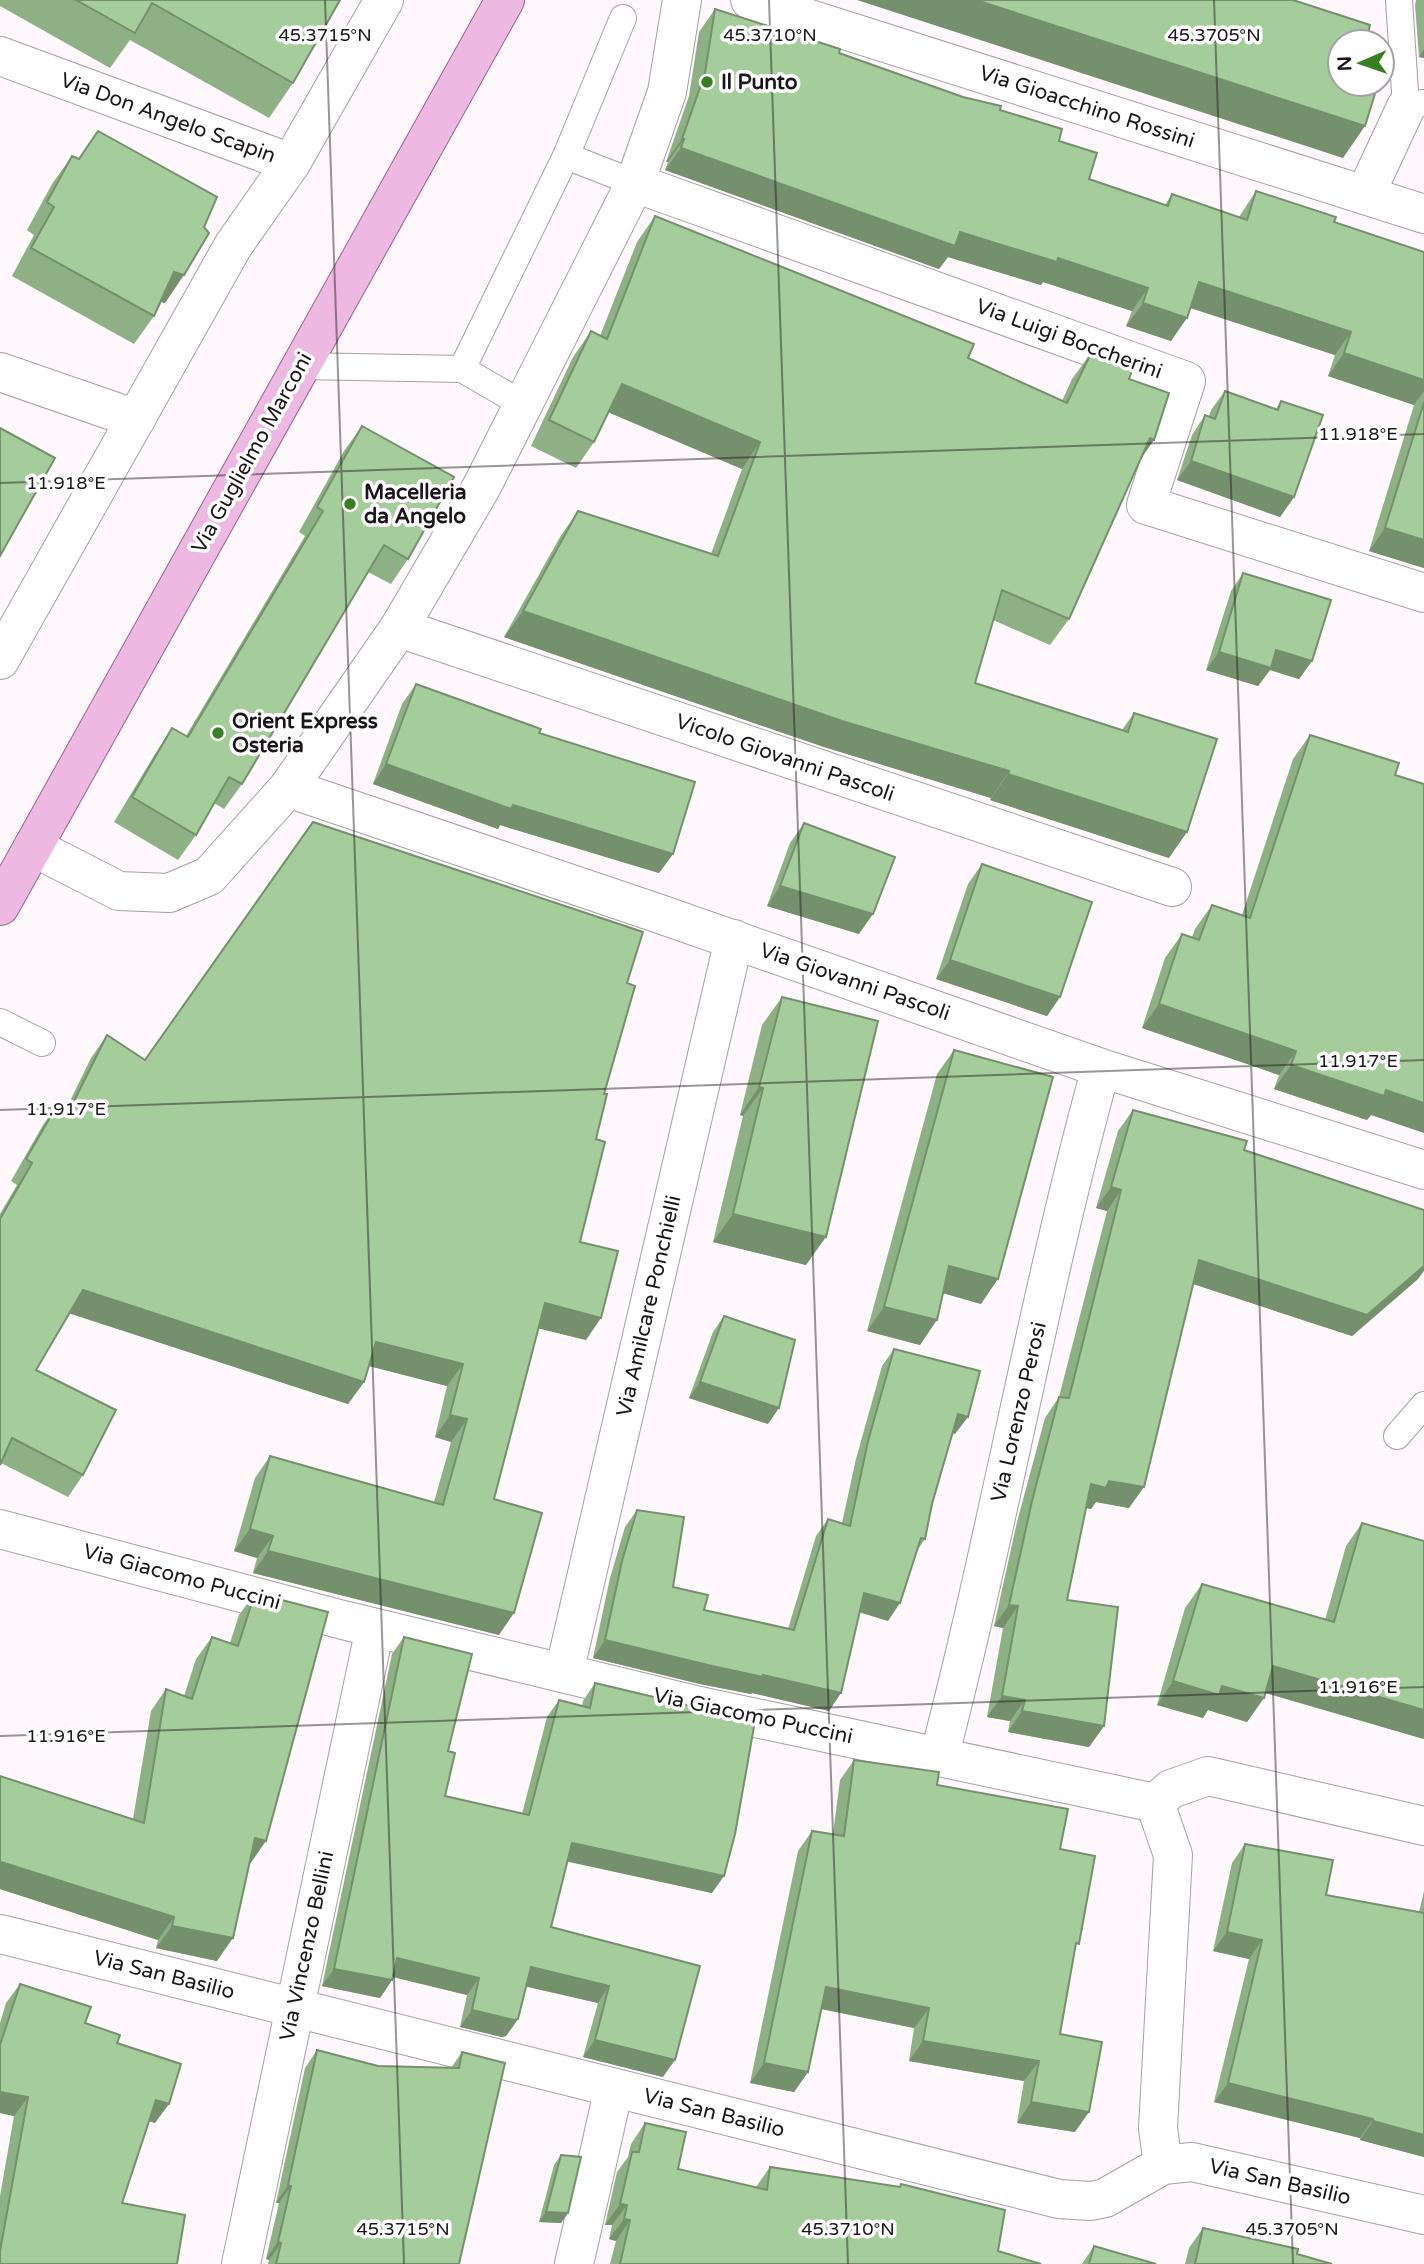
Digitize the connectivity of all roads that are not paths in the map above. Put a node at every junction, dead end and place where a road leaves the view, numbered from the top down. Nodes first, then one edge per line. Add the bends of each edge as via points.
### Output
1 (384, 0) edge
2 (505, 0) edge
3 (682, 0) edge
4 (750, 0) edge
5 (1399, 0) edge
6 (623, 18) dead end
7 (0, 56) edge
8 (1415, 105) edge
9 (566, 156) junction
10 (291, 163) junction
11 (635, 183) junction
12 (1364, 195) junction
13 (1424, 214) edge
14 (300, 366) junction
15 (462, 369) junction
16 (0, 372) edge
17 (524, 405) junction
18 (136, 419) junction
19 (1424, 593) edge
20 (399, 628) junction
21 (0, 660) edge
22 (288, 788) junction
23 (33, 847) junction
24 (1172, 887) dead end
25 (0, 906) edge
26 (734, 939) junction
27 (0, 1022) edge
28 (42, 1042) dead end
29 (1101, 1068) junction
30 (1424, 1170) edge
31 (1424, 1405) edge
32 (1397, 1436) dead end
33 (0, 1528) edge
34 (375, 1628) junction
35 (564, 1673) junction
36 (939, 1757) junction
37 (1155, 1803) junction
38 (1424, 1826) edge
39 (0, 1934) edge
40 (294, 2008) junction
41 (614, 2088) junction
42 (1163, 2165) junction
43 (1424, 2215) edge
44 (241, 2264) edge
45 (574, 2264) edge

1 - 10 street
2 - 14 main road, Via Guglielmo Marconi
3 - 11 street via 667,92
4 - 12 street, Via Gioacchino Rossini
5 - 8 lane
6 - 9 lane
7 - 10 street, Via Don Angelo Scapin
8 - 12 street
9 - 11 lane
9 - 15 lane
10 - 18 street, Via Don Angelo Scapin via 233,246
11 - 17 street
11 - 19 street, Via Luigi Boccherini via 1186,381 1146,505
12 - 13 street, Via Gioacchino Rossini
14 - 15 lane
14 - 23 main road, Via Guglielmo Marconi
15 - 17 lane
16 - 18 street
17 - 20 street
18 - 21 street, Via Don Angelo Scapin
20 - 22 street
20 - 24 street, Vicolo Giovanni Pascoli
22 - 23 street via 209,876 169,893 119,891
22 - 26 street, Via Giovanni Pascoli
23 - 25 main road, Via Guglielmo Marconi
26 - 29 street, Via Giovanni Pascoli
26 - 35 street, Via Amilcare Ponchielli
27 - 28 lane
29 - 30 street, Via Giovanni Pascoli
29 - 36 street, Via Lorenzo Perosi via 1056,1243
31 - 32 lane
33 - 34 street, Via Giacomo Puccini
34 - 35 street, Via Giacomo Puccini
34 - 40 street, Via Vincenzo Bellini
35 - 36 street, Via Giacomo Puccini
36 - 37 street, Via Giacomo Puccini
37 - 38 street via 1171,1789 1208,1776
37 - 42 street via 1173,1855 1158,2128
39 - 40 street, Via San Basilio
40 - 41 street, Via San Basilio
40 - 44 street, Via Vincenzo Bellini
41 - 42 street, Via San Basilio via 1059,2199 1105,2198
41 - 45 street
42 - 43 street, Via San Basilio via 1192,2162

